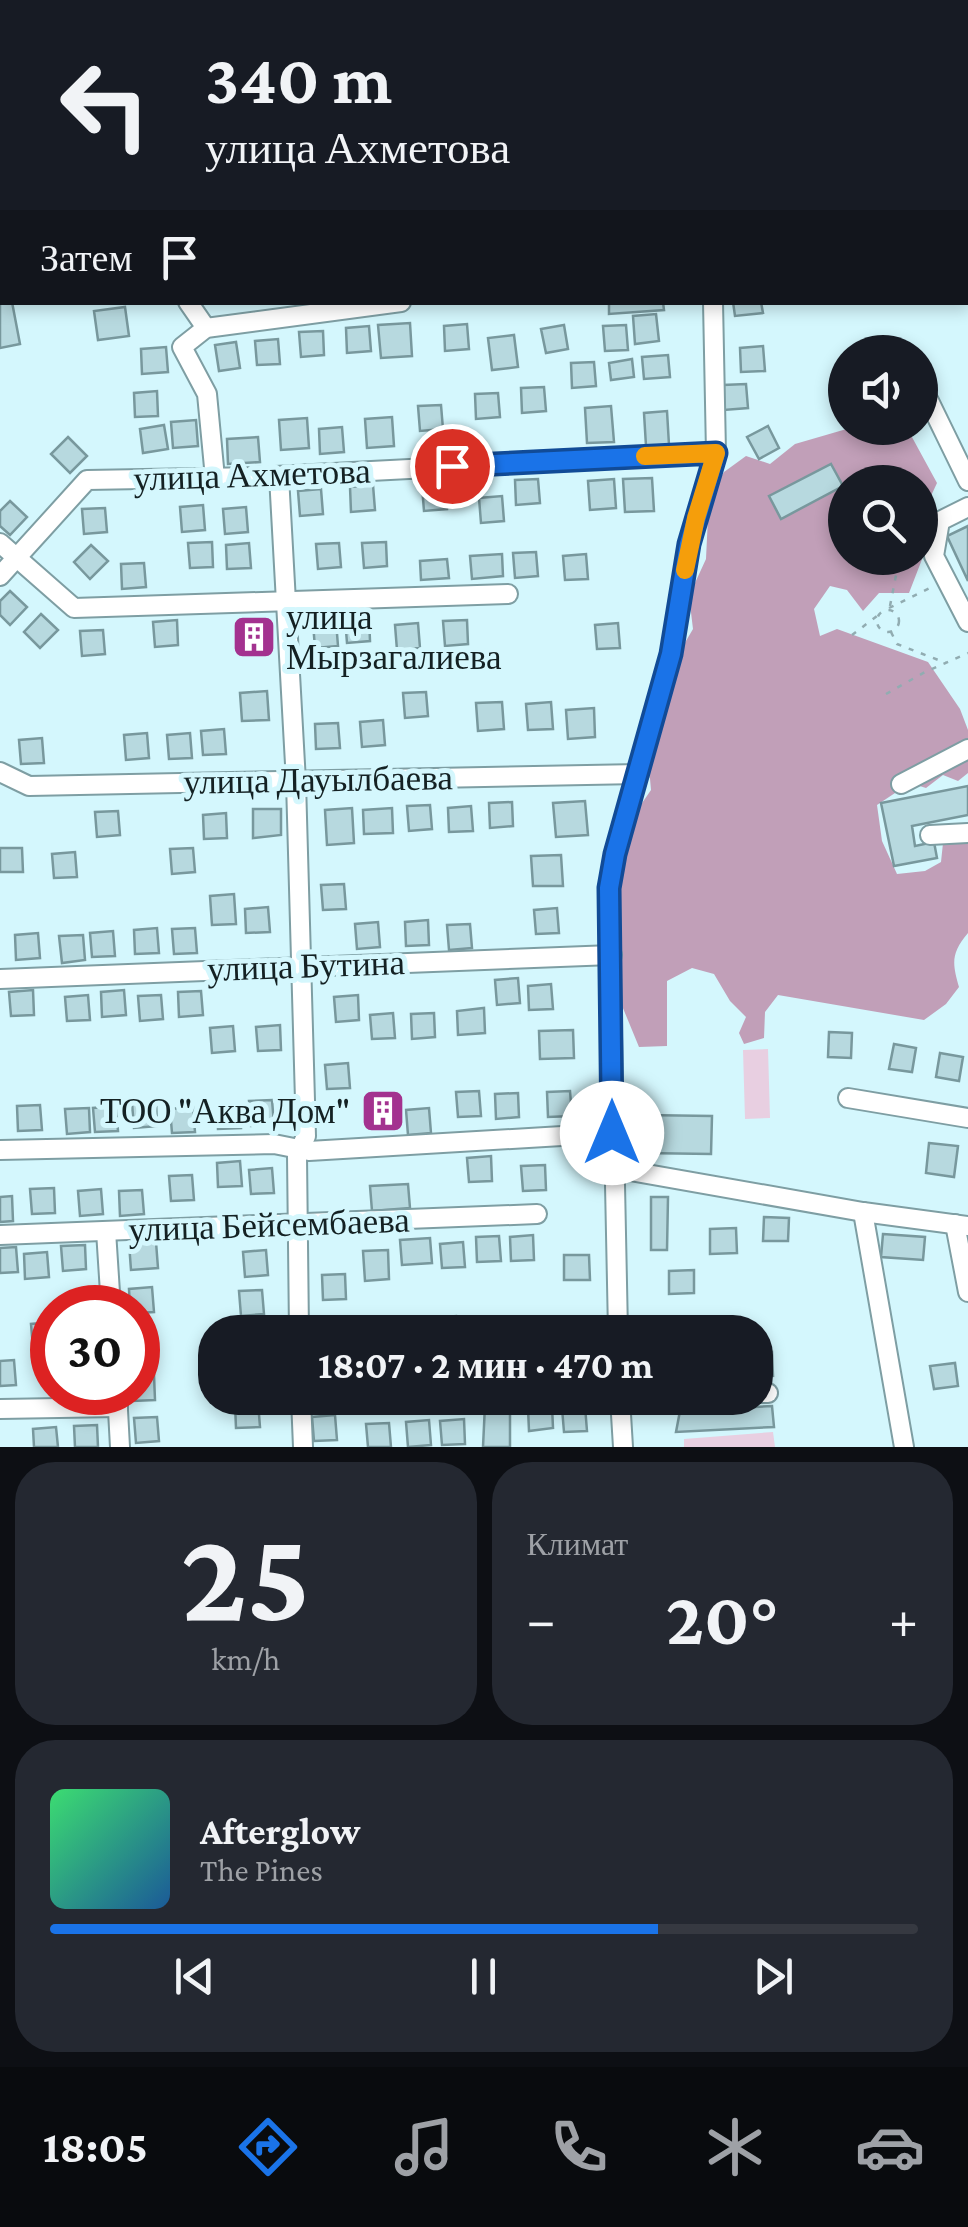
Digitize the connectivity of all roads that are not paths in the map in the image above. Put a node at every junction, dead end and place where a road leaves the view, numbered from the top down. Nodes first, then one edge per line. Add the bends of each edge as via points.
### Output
1 (190, 305) edge
2 (378, 305) edge
3 (713, 305) edge
4 (206, 328) junction
5 (938, 420) edge
6 (716, 453) junction
7 (279, 476) junction
8 (215, 478) junction
9 (968, 481) edge
10 (968, 507) edge
11 (0, 543) edge
12 (16, 558) junction
13 (0, 576) edge
14 (508, 594) dead end
15 (288, 602) junction
16 (968, 622) edge
17 (968, 750) edge
18 (0, 772) edge
19 (640, 774) junction
20 (296, 782) junction
21 (900, 784) dead end
22 (968, 833) edge
23 (930, 835) dead end
24 (612, 955) junction
25 (301, 965) junction
26 (0, 979) edge
27 (848, 1098) dead end
28 (968, 1118) edge
29 (612, 1133) junction
30 (301, 1148) junction
31 (0, 1150) edge
32 (613, 1168) junction
33 (863, 1212) junction
34 (537, 1214) dead end
35 (296, 1224) junction
36 (962, 1225) edge
37 (106, 1231) junction
38 (0, 1235) edge
39 (110, 1285) edge
40 (968, 1292) edge
41 (299, 1315) edge
42 (617, 1315) edge
43 (30, 1407) edge
44 (0, 1409) edge
45 (118, 1415) edge
46 (302, 1415) edge
47 (621, 1415) edge
48 (120, 1447) edge
49 (303, 1447) edge
50 (623, 1447) edge
51 (904, 1447) edge

1 - 4 street
2 - 4 street
3 - 6 street
4 - 8 street via 182,347 208,394
5 - 9 street
6 - 7 street, улица Ахметова
6 - 19 street via 689,544 671,654
7 - 8 street, улица Ахметова
7 - 15 street
8 - 12 street, улица Ахметова via 87,480
10 - 16 street via 940,522 934,556
11 - 12 street
12 - 13 street
12 - 15 street via 74,608
14 - 15 street
15 - 20 street
17 - 21 street
18 - 20 street, улица Дауылбаева via 29,786
19 - 20 street, улица Дауылбаева
19 - 24 street via 609,888
20 - 25 street
22 - 23 street
24 - 25 street, улица Бутина
24 - 29 street
25 - 26 street, улица Бутина
25 - 30 street
27 - 28 street
29 - 30 street
29 - 32 street
30 - 31 street
30 - 35 street
32 - 33 street
32 - 42 street
33 - 36 street
33 - 51 street
34 - 35 street, улица Бейсембаева
35 - 37 street, улица Бейсембаева
35 - 41 street
36 - 40 street
37 - 38 street, улица Бейсембаева
37 - 39 street
43 - 44 street
45 - 48 street
46 - 49 street
47 - 50 street

